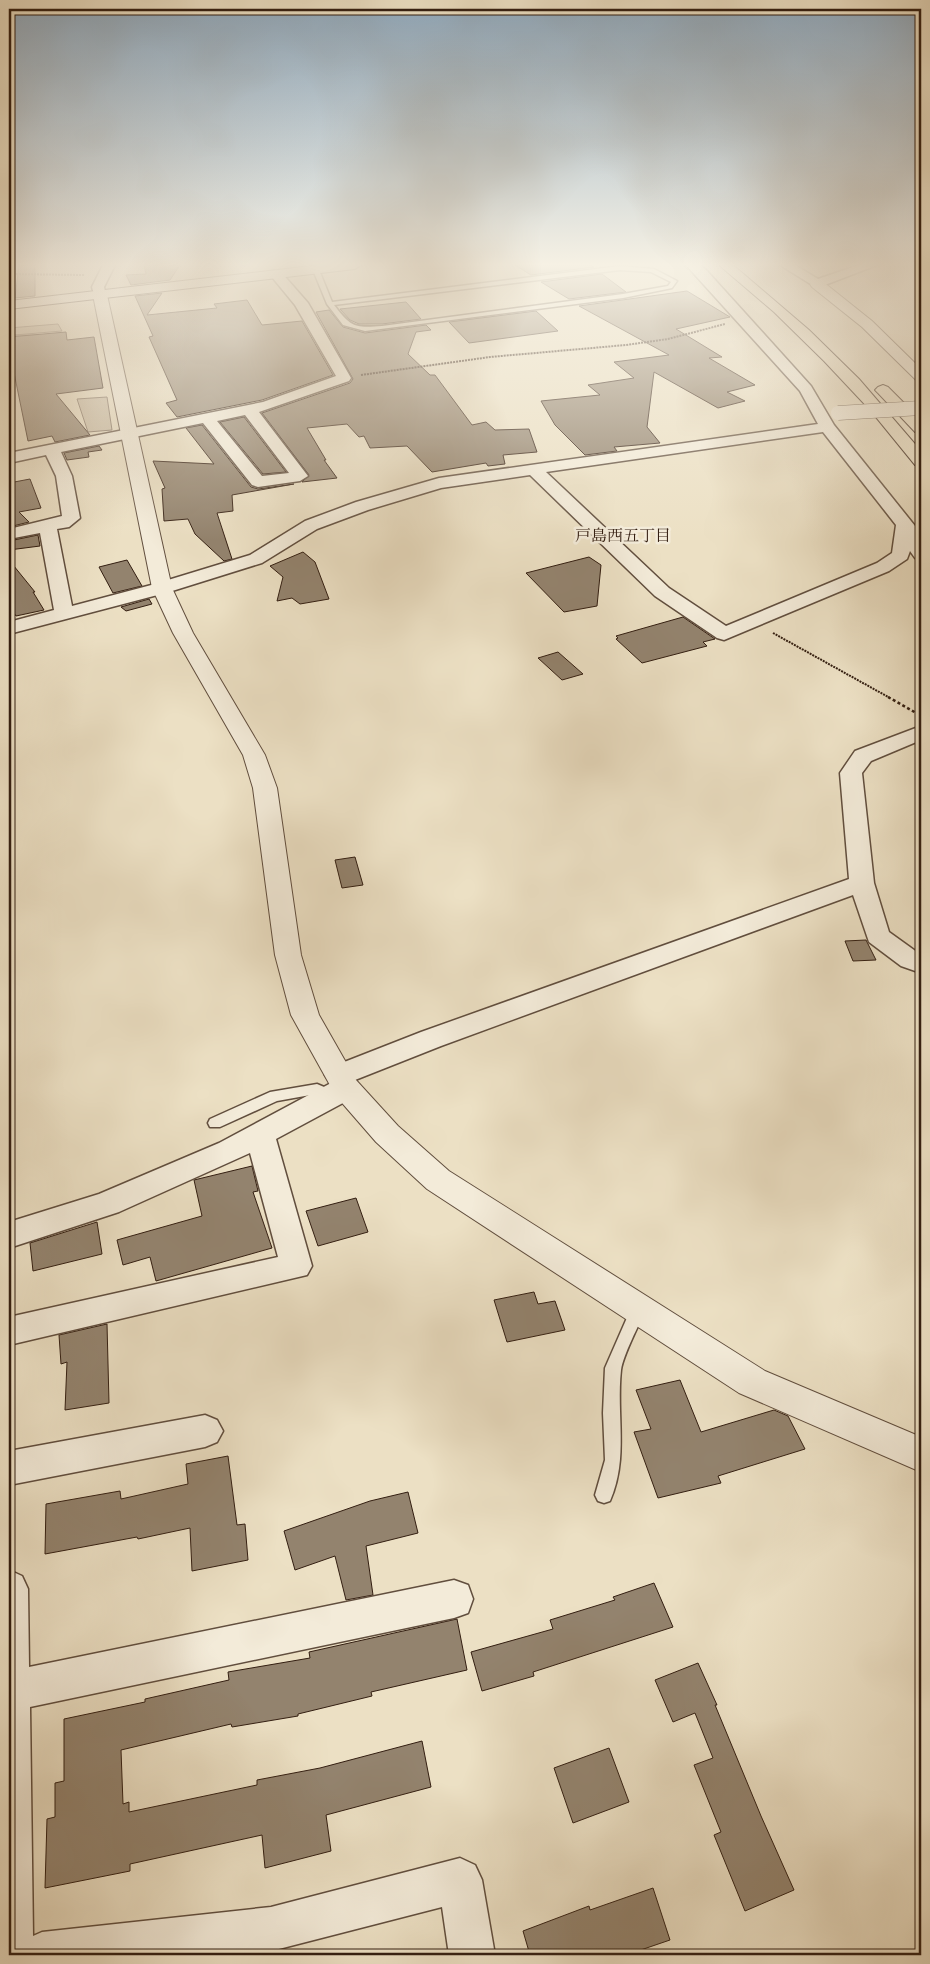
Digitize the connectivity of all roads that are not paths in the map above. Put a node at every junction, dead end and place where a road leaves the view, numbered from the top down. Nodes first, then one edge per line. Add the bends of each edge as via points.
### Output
1 (110, 357) edge
2 (332, 357) edge
3 (776, 357) edge
4 (828, 357) edge
5 (900, 357) edge
6 (921, 377) edge
7 (875, 381) dead end
8 (249, 410) junction
9 (207, 418) junction
10 (822, 420) junction
11 (920, 422) edge
12 (260, 425) junction
13 (218, 432) junction
14 (129, 433) junction
15 (51, 450) junction
16 (9, 458) edge
17 (921, 461) edge
18 (534, 470) junction
19 (905, 524) junction
20 (48, 526) junction
21 (9, 534) edge
22 (921, 554) edge
23 (162, 588) junction
24 (64, 614) junction
25 (9, 628) edge
26 (921, 732) edge
27 (862, 883) junction
28 (921, 964) edge
29 (339, 1086) junction
30 (215, 1123) dead end
31 (260, 1134) junction
32 (9, 1235) edge
33 (638, 1309) junction
34 (9, 1330) edge
35 (205, 1431) dead end
36 (921, 1455) edge
37 (9, 1468) edge
38 (604, 1495) dead end
39 (9, 1589) edge
40 (454, 1599) dead end
41 (9, 1691) edge
42 (10, 1864) edge
43 (11, 1955) edge
44 (42, 1955) edge
45 (472, 1955) edge

1 - 14 street
2 - 8 street via 344,378
3 - 10 street via 806,389
4 - 17 highway via 891,423
5 - 6 street
7 - 11 highway
8 - 9 street
8 - 12 street
9 - 13 street
9 - 14 street
10 - 11 street, bridge via 838,413
10 - 18 street
10 - 19 street
12 - 13 street
12 - 13 street via 300,476 258,482
14 - 15 street
14 - 23 street
15 - 16 street
15 - 20 street via 64,476 71,518
18 - 19 street via 662,592 724,634 883,567 900,555
18 - 23 street via 439,483 362,506 311,525 256,559
19 - 22 street
20 - 21 street
20 - 24 street
23 - 24 street
23 - 29 street via 254,755 265,788 294,982 305,1016
24 - 25 street
26 - 27 street via 863,756 851,773
27 - 28 street via 878,936 910,960
27 - 29 street via 431,1039
29 - 30 lane via 275,1096
29 - 31 street
29 - 33 street via 438,1180
31 - 32 street via 108,1204
31 - 34 street via 296,1266
33 - 36 street via 752,1382
33 - 38 lane via 613,1368 613,1460
35 - 37 street
39 - 41 street
40 - 41 street
41 - 42 street
42 - 43 street
44 - 45 street via 271,1929 460,1880

